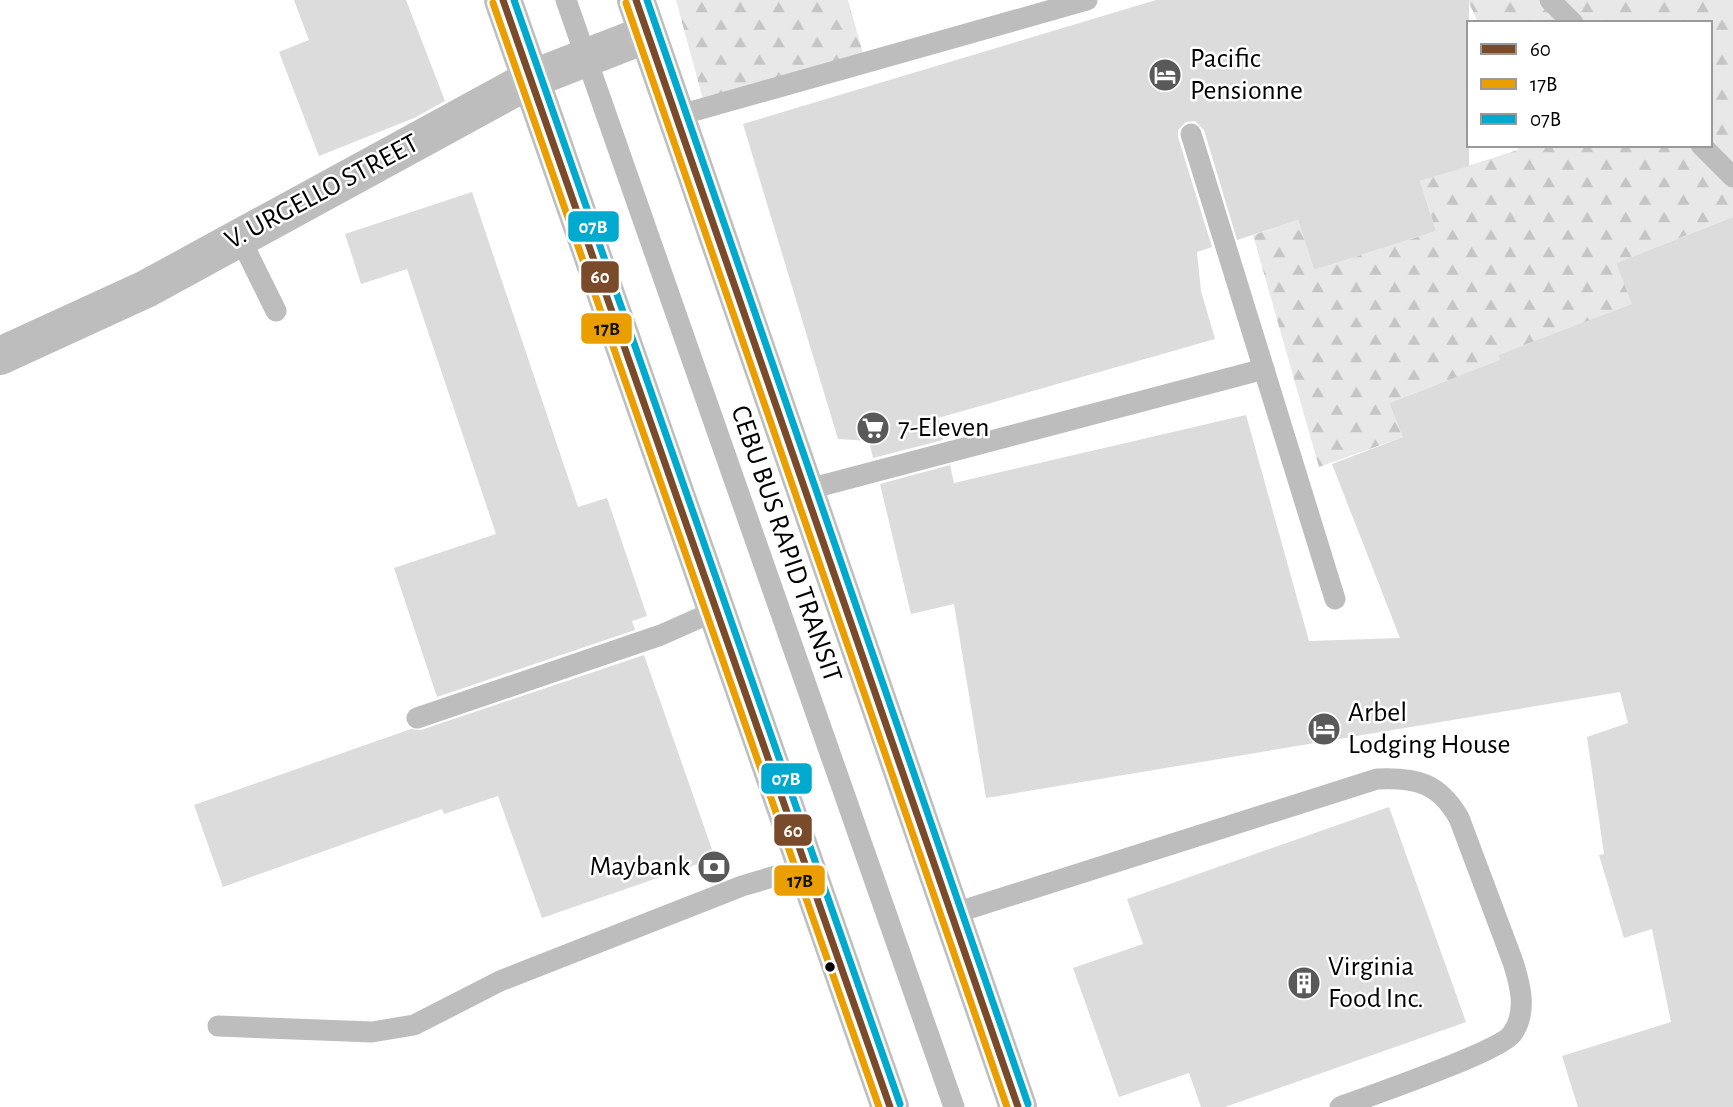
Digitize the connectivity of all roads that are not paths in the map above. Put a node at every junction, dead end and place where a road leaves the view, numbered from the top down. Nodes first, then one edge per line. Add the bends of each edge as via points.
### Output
1 (503, 0) edge
2 (566, 0) edge
3 (1087, 0) edge
4 (1550, 0) edge
5 (641, 17) edge
6 (1571, 21) edge
7 (586, 58) junction
8 (529, 80) junction
9 (676, 116) junction
10 (1191, 134) dead end
11 (1702, 147) edge
12 (1733, 177) edge
13 (239, 236) junction
14 (276, 311) dead end
15 (0, 356) edge
16 (1264, 369) junction
17 (805, 490) junction
18 (1335, 599) dead end
19 (715, 611) junction
20 (417, 718) dead end
21 (806, 867) junction
22 (952, 914) junction
23 (218, 1026) dead end
24 (890, 1107) edge
25 (954, 1107) edge
26 (1018, 1107) edge
27 (1340, 1107) edge

1 - 8 main road
2 - 7 lane, CEBU BUS RAPID TRANSIT
3 - 9 lane
4 - 6 lane
5 - 7 street, V. URGELLO STREET
5 - 9 main road
7 - 8 street, V. URGELLO STREET
7 - 25 lane, CEBU BUS RAPID TRANSIT
8 - 13 street, V. URGELLO STREET
8 - 19 main road
9 - 17 main road
10 - 16 lane
11 - 12 lane
13 - 14 lane
13 - 15 street, V. URGELLO STREET via 146,289
16 - 17 lane
16 - 18 lane
17 - 22 main road
19 - 20 lane via 661,635
19 - 21 main road
21 - 23 lane via 743,886 499,981 414,1025 372,1032
21 - 24 main road
22 - 26 main road
22 - 27 lane via 1377,779 1425,783 1448,799 1459,818 1520,984 1521,1013 1512,1035 1485,1051

